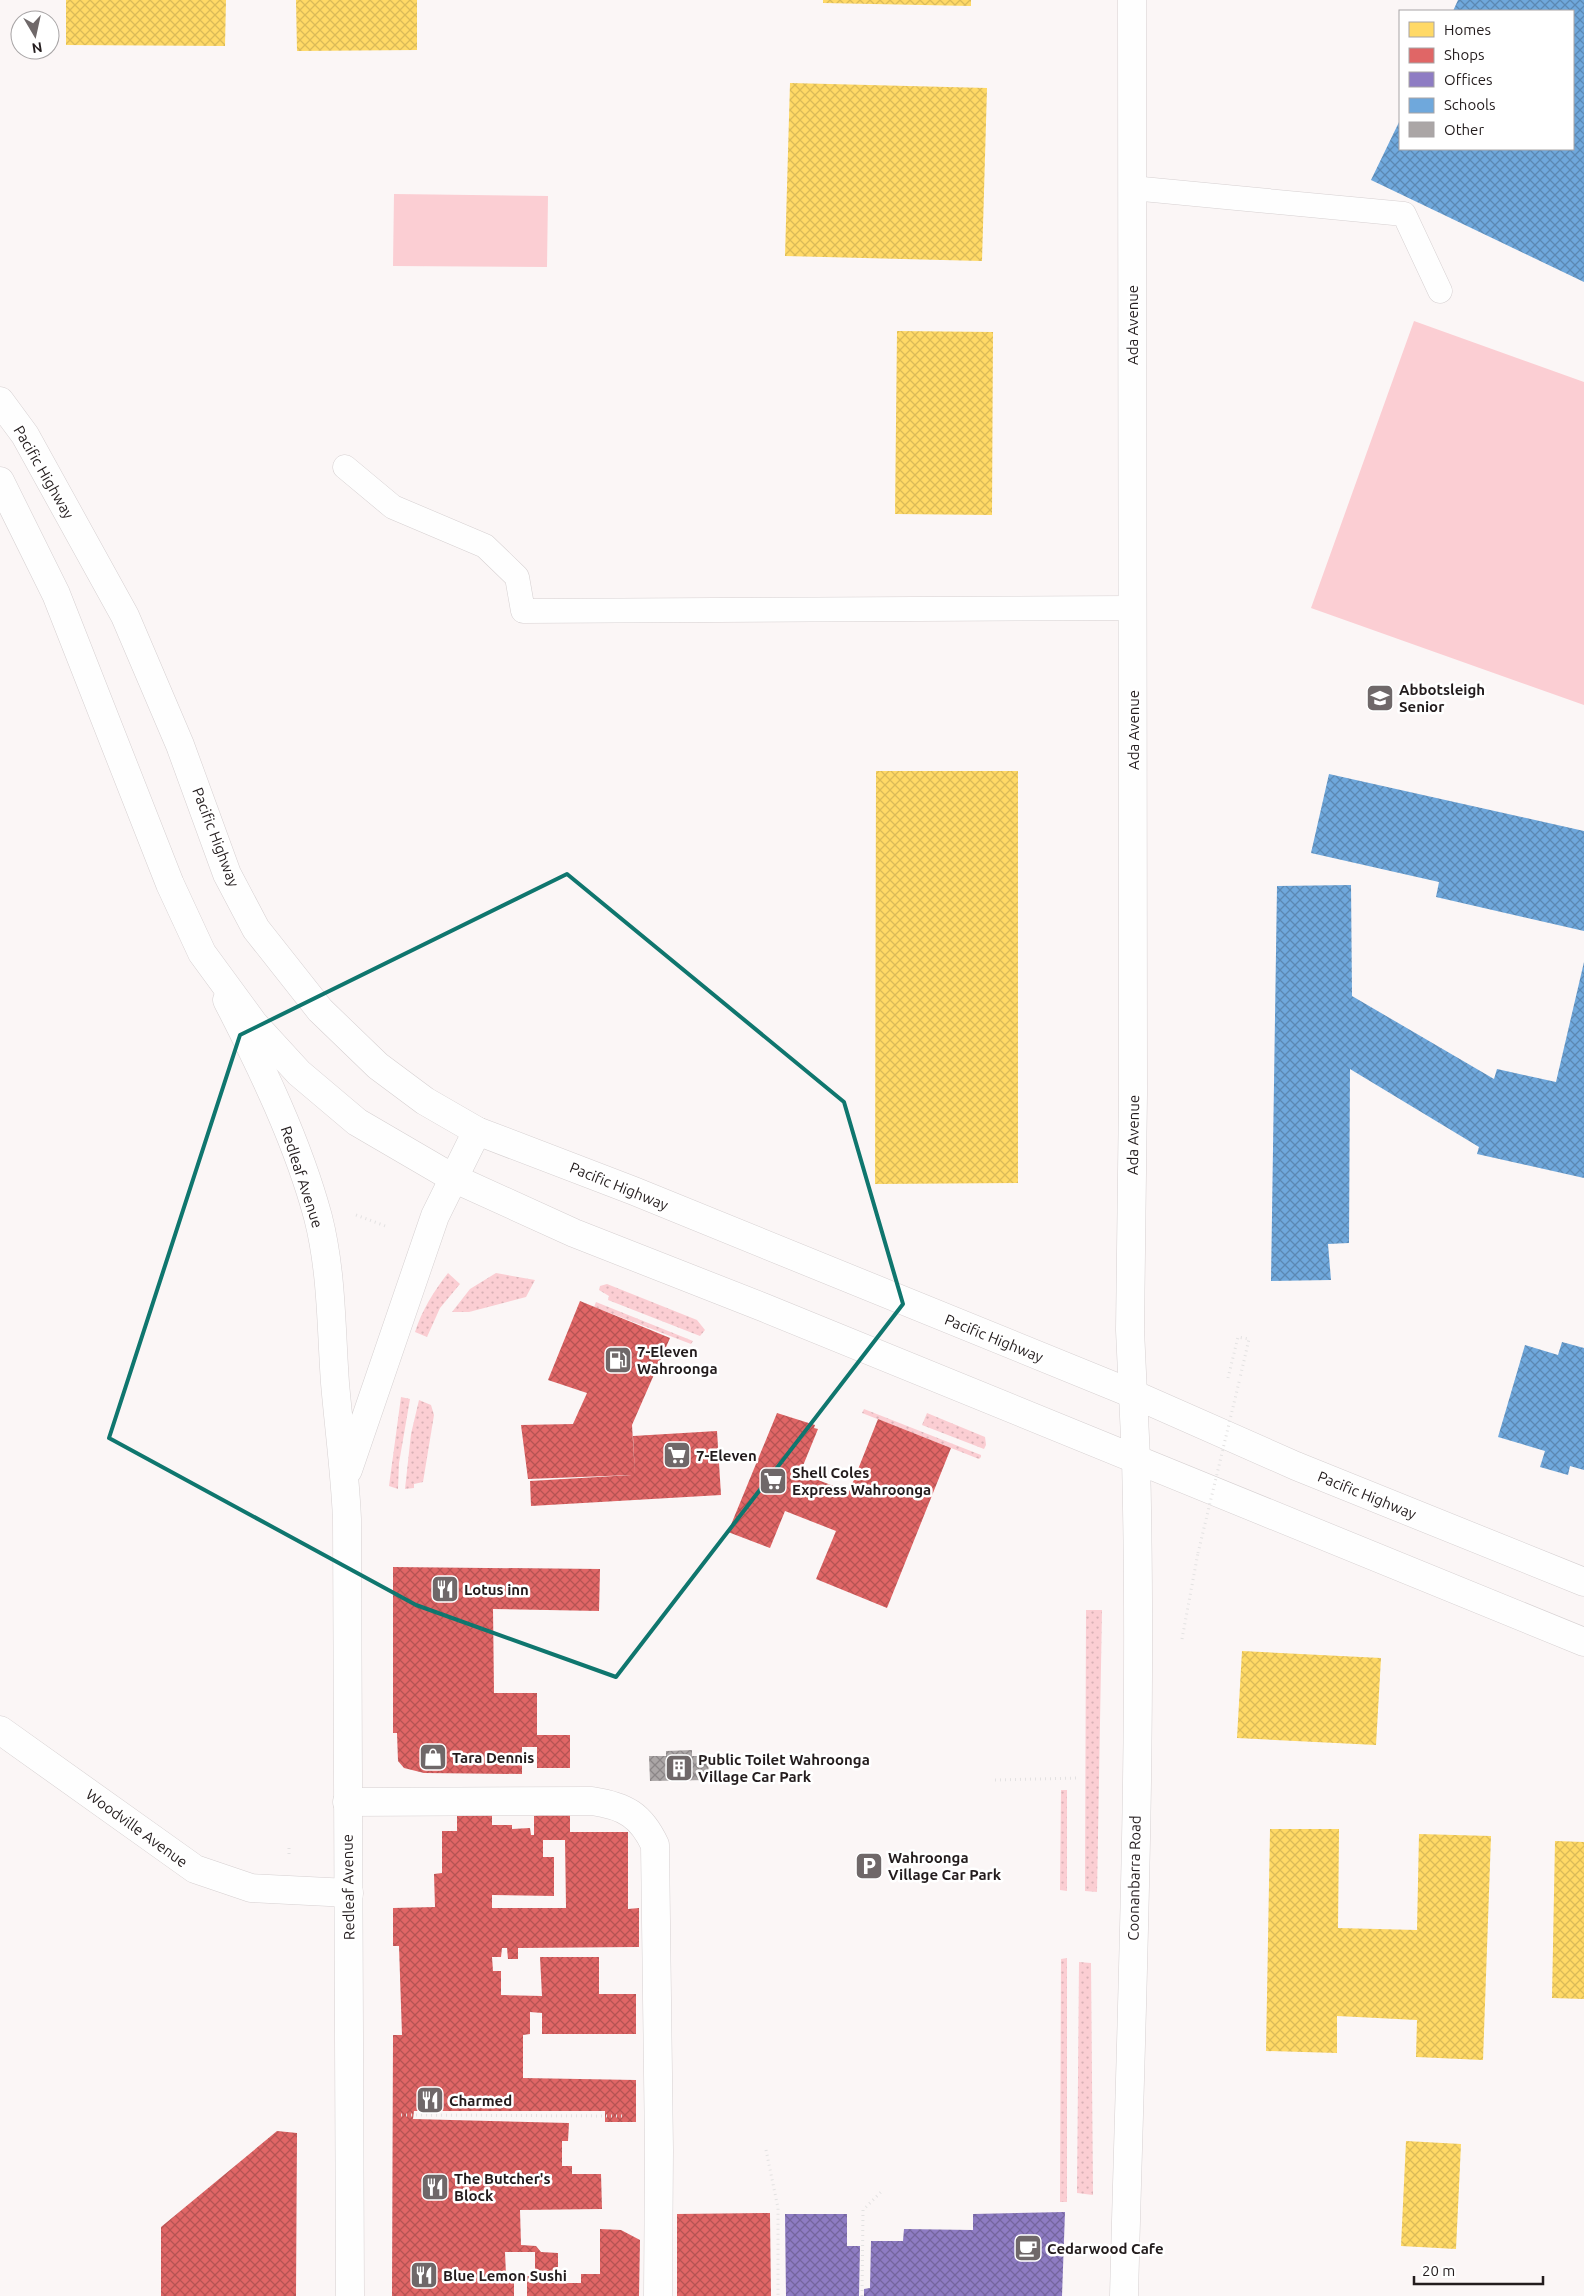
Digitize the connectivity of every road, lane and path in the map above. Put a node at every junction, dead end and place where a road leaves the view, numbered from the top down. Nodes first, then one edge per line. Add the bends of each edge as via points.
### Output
1 (1132, 0) edge
2 (1132, 188) junction
3 (1440, 291) dead end
4 (0, 401) edge
5 (345, 467) dead end
6 (0, 481) edge
7 (1133, 608) junction
8 (202, 953) junction
9 (477, 1131) junction
10 (453, 1178) junction
11 (355, 1214) dead end
12 (388, 1228) dead end
13 (1228, 1378) dead end
14 (1133, 1394) junction
15 (1136, 1459) junction
16 (346, 1479) junction
17 (1584, 1582) edge
18 (1182, 1638) dead end
19 (1584, 1642) edge
20 (0, 1730) edge
21 (1077, 1778) dead end
22 (996, 1780) dead end
23 (347, 1802) junction
24 (350, 1893) junction
25 (401, 2115) dead end
26 (659, 2116) junction
27 (766, 2150) dead end
28 (883, 2190) dead end
29 (350, 2296) edge
30 (658, 2296) edge
31 (778, 2296) edge
32 (862, 2296) edge
33 (1124, 2296) edge

1 - 2 main road, Ada Avenue
2 - 3 lane via 1404,214
2 - 7 main road, Ada Avenue
4 - 9 main road, Pacific Highway via 25,435 126,616 180,745 227,874 256,928 320,1010 378,1066 425,1101
5 - 7 lane via 393,507 484,546 517,578 523,611
6 - 8 main road via 56,594 170,884
7 - 14 main road, Ada Avenue via 1130,1330
8 - 10 main road via 254,1024 299,1073 358,1122
8 - 16 main road, Redleaf Avenue via 267,1084 318,1219 331,1293 335,1382
9 - 10 main road, Redleaf Avenue
9 - 14 main road, Pacific Highway
10 - 15 main road via 574,1233
10 - 16 main road, Redleaf Avenue via 435,1216
11 - 12 path
13 - 18 path, bridge via 1238,1337 1248,1339 1198,1553
14 - 15 main road, Ada Avenue
14 - 17 main road, Pacific Highway via 1296,1466
15 - 19 main road
15 - 33 main road, Coonanbarra Road via 1138,1635 1134,1923
16 - 23 main road, Redleaf Avenue
20 - 24 main road, Woodville Avenue via 195,1870 251,1888
21 - 22 path
23 - 24 main road, Redleaf Avenue
23 - 26 main road via 592,1801 616,1805 634,1815 647,1828 655,1845
24 - 29 main road, Redleaf Avenue
25 - 26 path
26 - 30 main road
27 - 31 path via 778,2208
28 - 32 path via 863,2210

